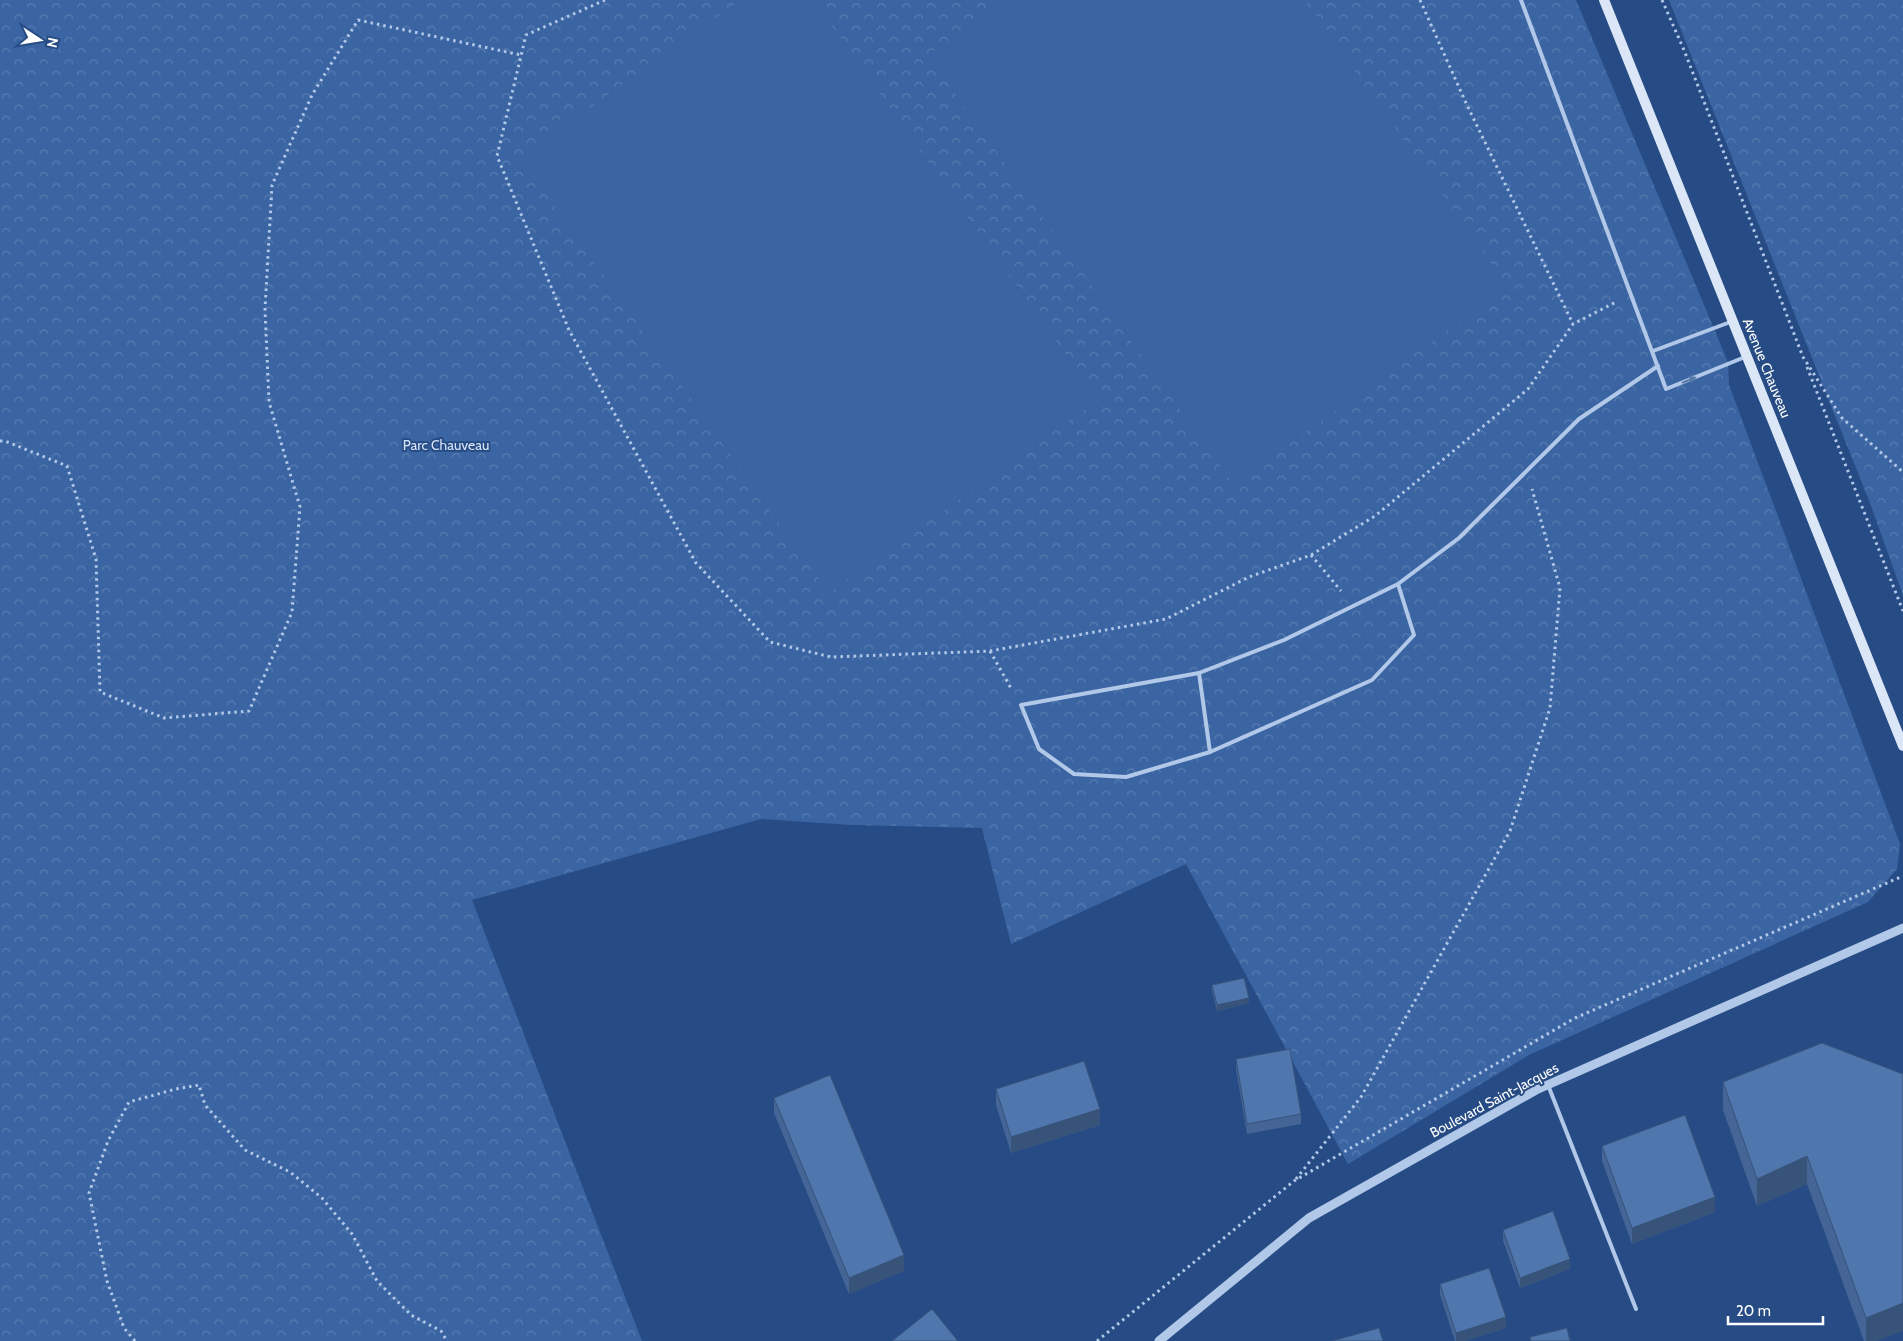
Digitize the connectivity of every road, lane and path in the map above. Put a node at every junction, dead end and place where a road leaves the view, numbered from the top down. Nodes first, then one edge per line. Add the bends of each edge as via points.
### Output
1 (605, 0) edge
2 (1420, 0) edge
3 (1521, 0) edge
4 (1604, 0) edge
5 (1662, 0) edge
6 (521, 55) junction
7 (1632, 294) junction
8 (1733, 321) junction
9 (1573, 324) junction
10 (1654, 351) junction
11 (1748, 356) junction
12 (1803, 357) junction
13 (1658, 366) junction
14 (0, 442) edge
15 (1527, 470) junction
16 (1903, 472) edge
17 (1311, 555) junction
18 (1398, 584) junction
19 (1353, 606) junction
20 (1903, 611) edge
21 (990, 651) junction
22 (1199, 673) junction
23 (1021, 706) junction
24 (1903, 746) edge
25 (1210, 752) junction
26 (1903, 876) edge
27 (1903, 928) edge
28 (1548, 1085) junction
29 (1294, 1181) junction
30 (1636, 1309) dead end
31 (135, 1341) edge
32 (447, 1341) edge
33 (1097, 1341) edge
34 (1159, 1341) edge

1 - 6 path via 526,35
2 - 9 path
3 - 7 lane
4 - 8 main road, Avenue Chauveau
5 - 12 path
6 - 14 path via 358,20 312,95 272,185 265,309 269,402 300,507 292,612 249,711 164,718 100,692 96,559 67,466 5,441
6 - 21 path via 497,156 569,330 696,563 770,642 831,657
7 - 9 path
7 - 10 lane
8 - 10 lane
8 - 11 main road, Avenue Chauveau
9 - 17 path via 1528,388 1375,516
10 - 13 lane
13 -> 11 lane via 1666,389
11 - 24 main road, Avenue Chauveau
12 - 16 path via 1842,418
12 - 20 path
13 - 15 lane via 1579,419
15 - 18 lane via 1459,538
15 - 29 path via 1560,588 1550,708 1510,830 1361,1097
17 - 19 path
17 - 21 path via 1250,577 1166,619
18 - 19 lane
18 - 25 lane via 1414,635 1372,680
19 - 22 lane via 1284,640
21 - 23 path
22 - 23 lane
22 - 25 lane
23 - 25 lane via 1039,749 1074,774 1126,777
26 - 29 path via 1575,1018
27 - 28 street, Boulevard Saint-Jacques
28 - 30 lane
28 - 34 street, Boulevard Saint-Jacques via 1309,1218
29 - 33 path
31 - 32 path via 124,1328 107,1281 89,1193 108,1141 129,1102 199,1085 205,1105 246,1150 290,1172 322,1198 352,1234 378,1281 411,1315 441,1331

